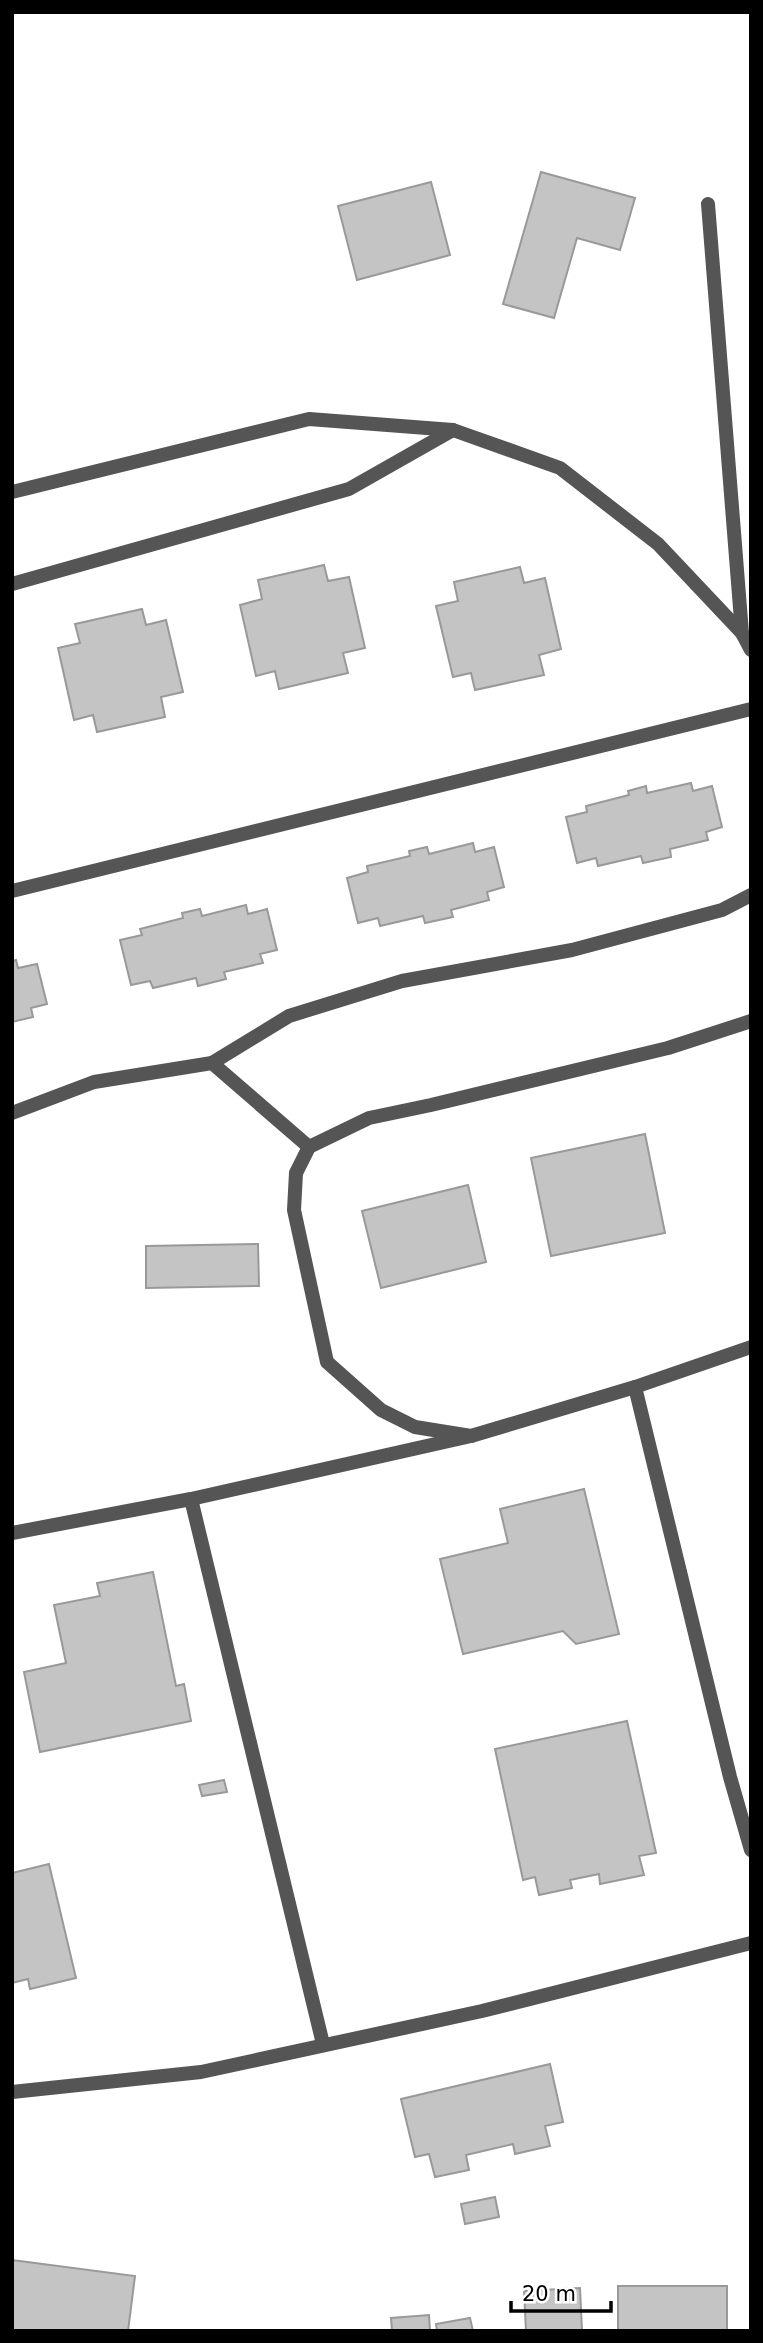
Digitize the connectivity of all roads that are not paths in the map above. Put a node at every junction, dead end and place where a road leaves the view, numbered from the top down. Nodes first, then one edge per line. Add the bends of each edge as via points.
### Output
1 (708, 204) dead end
2 (453, 430) junction
3 (12, 492) edge
4 (12, 584) edge
5 (742, 633) junction
6 (751, 650) edge
7 (751, 709) edge
8 (12, 891) edge
9 (751, 895) edge
10 (751, 1021) edge
11 (212, 1063) junction
12 (12, 1113) edge
13 (309, 1147) junction
14 (751, 1347) edge
15 (635, 1387) junction
16 (471, 1436) junction
17 (191, 1499) junction
18 (12, 1533) edge
19 (751, 1850) edge
20 (751, 1943) edge
21 (323, 2044) junction
22 (12, 2092) edge

1 - 5 street
2 - 3 street via 309,419
2 - 4 street via 349,489
2 - 5 street via 560,468 658,544
5 - 6 street
7 - 8 street
9 - 11 street via 722,910 597,943 402,981 301,1012
10 - 13 street via 668,1048 369,1118
11 - 12 street via 94,1082
11 - 13 street
13 - 16 street via 296,1173 295,1210 327,1362 381,1410 415,1427
14 - 15 street
15 - 16 street
15 - 19 street
16 - 17 street
17 - 18 street
17 - 21 street
20 - 21 street via 482,2011
21 - 22 street via 201,2072

